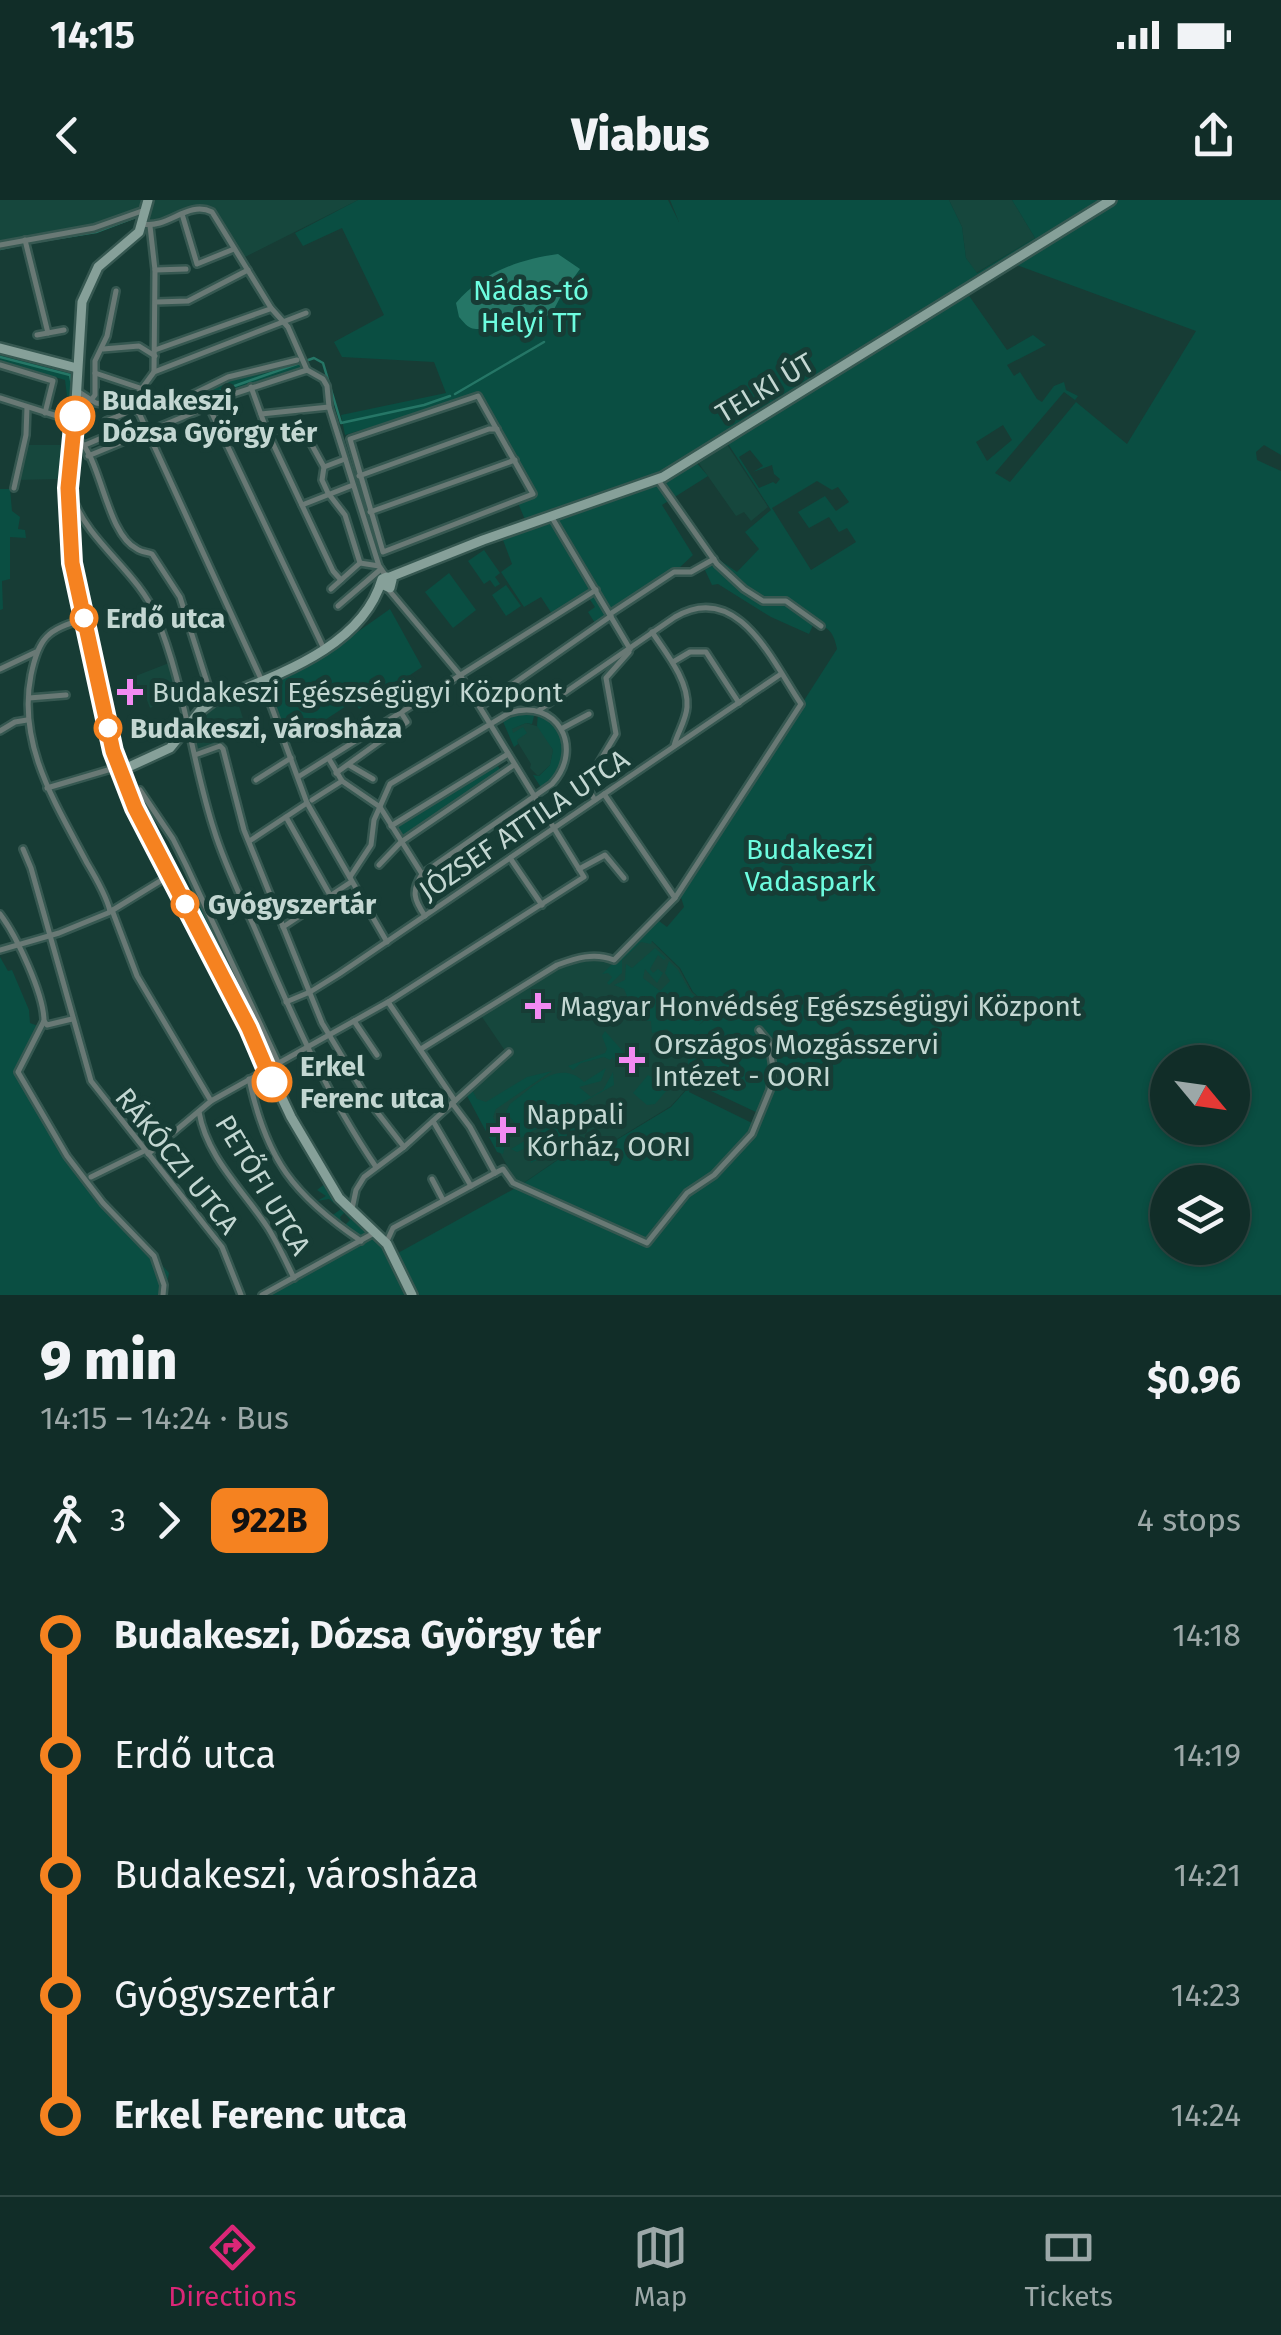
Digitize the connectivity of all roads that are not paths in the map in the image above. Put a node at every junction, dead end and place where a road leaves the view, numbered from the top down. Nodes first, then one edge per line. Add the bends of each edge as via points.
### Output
1 (138, 200) edge
2 (1110, 201) edge
3 (145, 207) edge
4 (182, 214) junction
5 (146, 225) junction
6 (24, 240) junction
7 (0, 244) edge
8 (236, 248) junction
9 (186, 269) dead end
10 (155, 270) junction
11 (248, 270) junction
12 (116, 291) dead end
13 (156, 302) junction
14 (271, 308) junction
15 (306, 313) dead end
16 (282, 323) junction
17 (64, 330) dead end
18 (48, 333) junction
19 (37, 336) dead end
20 (0, 348) edge
21 (103, 348) junction
22 (155, 353) junction
23 (302, 363) junction
24 (0, 365) edge
25 (76, 368) junction
26 (96, 372) junction
27 (154, 372) junction
28 (251, 387) junction
29 (141, 388) junction
30 (76, 390) junction
31 (0, 398) edge
32 (91, 400) junction
33 (180, 400) dead end
34 (208, 405) junction
35 (27, 407) junction
36 (330, 407) junction
37 (130, 408) junction
38 (310, 410) junction
39 (45, 413) junction
40 (261, 414) junction
41 (106, 420) dead end
42 (74, 422) junction
43 (302, 426) junction
44 (268, 430) junction
45 (499, 430) junction
46 (147, 431) junction
47 (112, 434) dead end
48 (72, 438) junction
49 (85, 445) junction
50 (88, 456) junction
51 (346, 459) junction
52 (515, 460) junction
53 (324, 466) junction
54 (359, 476) junction
55 (658, 480) junction
56 (353, 485) junction
57 (14, 488) dead end
58 (68, 488) junction
59 (328, 493) junction
60 (302, 506) junction
61 (361, 509) junction
62 (345, 515) junction
63 (368, 515) junction
64 (551, 516) junction
65 (714, 559) junction
66 (360, 563) junction
67 (340, 580) junction
68 (386, 581) junction
69 (330, 589) dead end
70 (596, 590) junction
71 (338, 606) dead end
72 (610, 615) junction
73 (84, 618) junction
74 (821, 626) dead end
75 (652, 632) junction
76 (630, 649) junction
77 (324, 651) junction
78 (36, 652) junction
79 (672, 663) junction
80 (0, 669) edge
81 (781, 674) junction
82 (460, 675) junction
83 (262, 680) junction
84 (66, 695) dead end
85 (29, 698) junction
86 (214, 700) junction
87 (739, 702) junction
88 (480, 706) junction
89 (400, 711) junction
90 (538, 711) junction
91 (589, 714) dead end
92 (27, 720) junction
93 (490, 722) junction
94 (189, 725) junction
95 (561, 730) junction
96 (0, 731) edge
97 (674, 746) junction
98 (508, 754) junction
99 (194, 755) junction
100 (291, 758) junction
101 (329, 759) junction
102 (349, 764) junction
103 (514, 764) junction
104 (119, 769) junction
105 (336, 774) junction
106 (298, 777) junction
107 (372, 779) dead end
108 (256, 780) dead end
109 (342, 781) junction
110 (47, 788) junction
111 (140, 790) dead end
112 (604, 794) junction
113 (533, 797) junction
114 (596, 800) junction
115 (309, 802) junction
116 (380, 807) junction
117 (286, 817) junction
118 (391, 826) junction
119 (552, 829) junction
120 (250, 841) junction
121 (401, 842) junction
122 (23, 849) dead end
123 (510, 858) junction
124 (379, 865) dead end
125 (579, 869) junction
126 (422, 874) junction
127 (170, 875) junction
128 (350, 876) junction
129 (624, 878) dead end
130 (330, 895) junction
131 (675, 898) junction
132 (542, 905) junction
133 (112, 909) junction
134 (0, 914) edge
135 (426, 916) junction
136 (283, 927) junction
137 (48, 936) junction
138 (387, 942) junction
139 (20, 943) junction
140 (0, 950) edge
141 (310, 992) junction
142 (286, 1002) junction
143 (388, 1002) junction
144 (72, 1019) junction
145 (44, 1021) junction
146 (354, 1021) junction
147 (759, 1030) dead end
148 (329, 1034) junction
149 (306, 1046) junction
150 (420, 1049) junction
151 (509, 1052) dead end
152 (377, 1055) dead end
153 (278, 1062) junction
154 (266, 1069) junction
155 (249, 1079) junction
156 (211, 1102) junction
157 (454, 1102) junction
158 (199, 1112) junction
159 (433, 1120) junction
160 (404, 1147) junction
161 (146, 1152) junction
162 (376, 1167) junction
163 (495, 1173) junction
164 (91, 1177) dead end
165 (432, 1179) dead end
166 (471, 1186) junction
167 (444, 1200) junction
168 (352, 1212) junction
169 (374, 1233) junction
170 (361, 1241) junction
171 (387, 1244) junction
172 (294, 1278) junction
173 (164, 1295) edge
174 (242, 1295) edge
175 (262, 1295) edge
176 (412, 1295) edge

1 - 3 street
2 - 55 main road, TELKI ÚT
3 - 5 main road
3 - 6 street via 94,228
4 - 5 street
4 - 8 street via 202,207 212,212
4 - 8 street via 198,264
5 - 10 street
5 - 25 main road via 102,262 88,284 78,318
6 - 7 street
6 - 18 street
8 - 11 street
9 - 10 street
10 - 13 street
11 - 13 street via 188,302
11 - 14 street
12 - 21 street
13 - 22 street
14 - 16 street
14 - 22 street
15 - 16 street
16 - 23 street
16 - 27 street
17 - 18 street
18 - 19 street
20 - 25 main road
21 - 22 street via 139,346
21 - 26 street
22 - 27 street
23 - 28 street
23 - 33 street via 228,377
23 - 36 street via 324,380
24 - 39 street via 53,381
25 - 30 main road
26 - 29 street
26 - 32 street
27 - 29 street
28 - 34 street
28 - 40 street
29 - 37 street
30 - 32 street
30 - 42 main road
31 - 35 street
32 - 37 street
34 - 46 street
34 - 77 street
35 - 39 street
35 - 57 street
36 - 38 street
36 - 51 street
37 - 41 street
37 - 46 street
38 - 40 street
38 - 43 street
39 - 42 street
40 - 44 street
42 - 48 main road
43 - 44 street
43 - 53 street
44 - 60 street
45 - 52 street
45 - 54 street
45 - 54 street via 478,396 350,438
46 - 50 street
46 - 83 street
47 - 49 street
48 - 49 street
48 - 58 main road
49 - 50 street
50 - 86 street via 126,538 152,554 180,597
51 - 53 street
51 - 56 street
52 - 63 street
52 - 63 street via 533,494 383,552
53 - 59 street
54 - 63 street
55 - 64 main road, TELKI ÚT
55 - 65 street
56 - 59 street
56 - 61 street
58 - 73 main road via 72,563
58 - 94 street via 84,523 148,600
59 - 60 street
59 - 62 street
60 - 67 street
61 - 62 street
61 - 63 street
62 - 66 street
63 - 68 street
64 - 68 main road, TELKI ÚT
64 - 70 street
65 - 72 street via 691,572 674,572
65 - 74 street via 751,595 786,601
66 - 67 street
66 - 68 street
67 - 69 street
68 - 71 street
68 - 77 main road
68 - 82 street
70 - 72 street
70 - 82 street
72 - 76 street
72 - 88 street
73 - 78 street via 47,634
73 - 104 main road
75 - 76 street
75 - 79 street
75 - 81 street via 694,608 730,612
76 - 90 street
76 - 114 street via 606,678 616,734 588,781
77 - 83 main road
78 - 80 street
78 - 85 street
79 - 87 street via 706,652
79 - 97 street via 687,703
81 - 87 street, JÓZSEF ATTILA UTCA
81 - 131 street via 802,704
82 - 88 street
82 - 89 street
83 - 86 main road
83 - 100 street
84 - 85 street
85 - 92 street
86 - 94 main road
87 - 97 street, JÓZSEF ATTILA UTCA
88 - 93 street
89 - 101 street
89 - 102 street via 407,722
90 - 93 street via 518,710
90 - 95 street
91 - 95 street
92 - 96 street
92 - 110 street
93 - 98 street
93 - 116 street via 390,784
94 - 99 street
94 - 104 main road via 170,748
95 - 113 street via 567,748 562,771
97 - 112 street, JÓZSEF ATTILA UTCA
98 - 103 street
98 - 118 street
99 - 120 street via 223,748
99 - 142 street via 220,848
100 - 106 street
100 - 108 street
101 - 105 street
101 - 106 street
102 - 105 street
102 - 107 street
103 - 113 street
103 - 121 street
104 - 110 street
104 - 127 main road
105 - 109 street
106 - 115 street
109 - 115 street
109 - 116 street
110 - 133 street
111 - 153 street via 186,864
112 - 114 street, JÓZSEF ATTILA UTCA
112 - 131 street
113 - 119 street
113 - 126 street
114 - 119 street, JÓZSEF ATTILA UTCA
115 - 117 street
115 - 128 street
116 - 118 street
116 - 128 street via 371,845
117 - 120 street
117 - 130 street
118 - 121 street
119 - 123 street, JÓZSEF ATTILA UTCA
119 - 125 street
120 - 136 street
121 - 124 street
121 - 126 street
122 - 137 street, RÁKÓCZI UTCA
123 - 132 street
123 - 135 street, JÓZSEF ATTILA UTCA
125 - 129 street via 605,854
125 - 132 street via 584,876
126 - 135 street via 414,897
127 - 133 street
127 - 154 main road
128 - 130 street
128 - 138 street
130 - 136 street
131 - 150 street via 614,960 579,957 557,966
132 - 143 street
133 - 137 street
133 - 156 street via 137,976
134 - 139 street
135 - 138 street, JÓZSEF ATTILA UTCA
136 - 141 street
137 - 139 street
137 - 144 street, RÁKÓCZI UTCA
138 - 141 street, JÓZSEF ATTILA UTCA
139 - 140 street
139 - 145 street
141 - 142 street, JÓZSEF ATTILA UTCA
141 - 148 street
142 - 149 street
143 - 146 street
143 - 150 street
144 - 145 street
144 - 161 street, RÁKÓCZI UTCA via 93,1086
145 - 173 street via 18,1072 66,1156 154,1256
146 - 148 street
146 - 152 street
147 - 163 street via 774,1068 752,1134 687,1193 646,1244 513,1183 503,1169
148 - 149 street
148 - 160 street
149 - 153 street
149 - 162 street
150 - 157 street
151 - 157 street
153 - 154 street
154 - 155 street
154 - 168 main road
155 - 156 street
155 - 170 street via 281,1167 318,1212
156 - 158 street
157 - 159 street
157 - 163 street
158 - 161 street
158 - 172 street, PETŐFI UTCA via 231,1180 266,1225
159 - 160 street
159 - 166 street
160 - 162 street
161 - 164 street
161 - 174 street, RÁKÓCZI UTCA via 222,1247
162 - 168 street via 359,1183
163 - 166 street
165 - 167 street
166 - 167 street
167 - 171 street via 392,1228
168 - 169 main road
169 - 170 street
169 - 171 main road
170 - 172 street
171 - 176 main road
172 - 175 street

